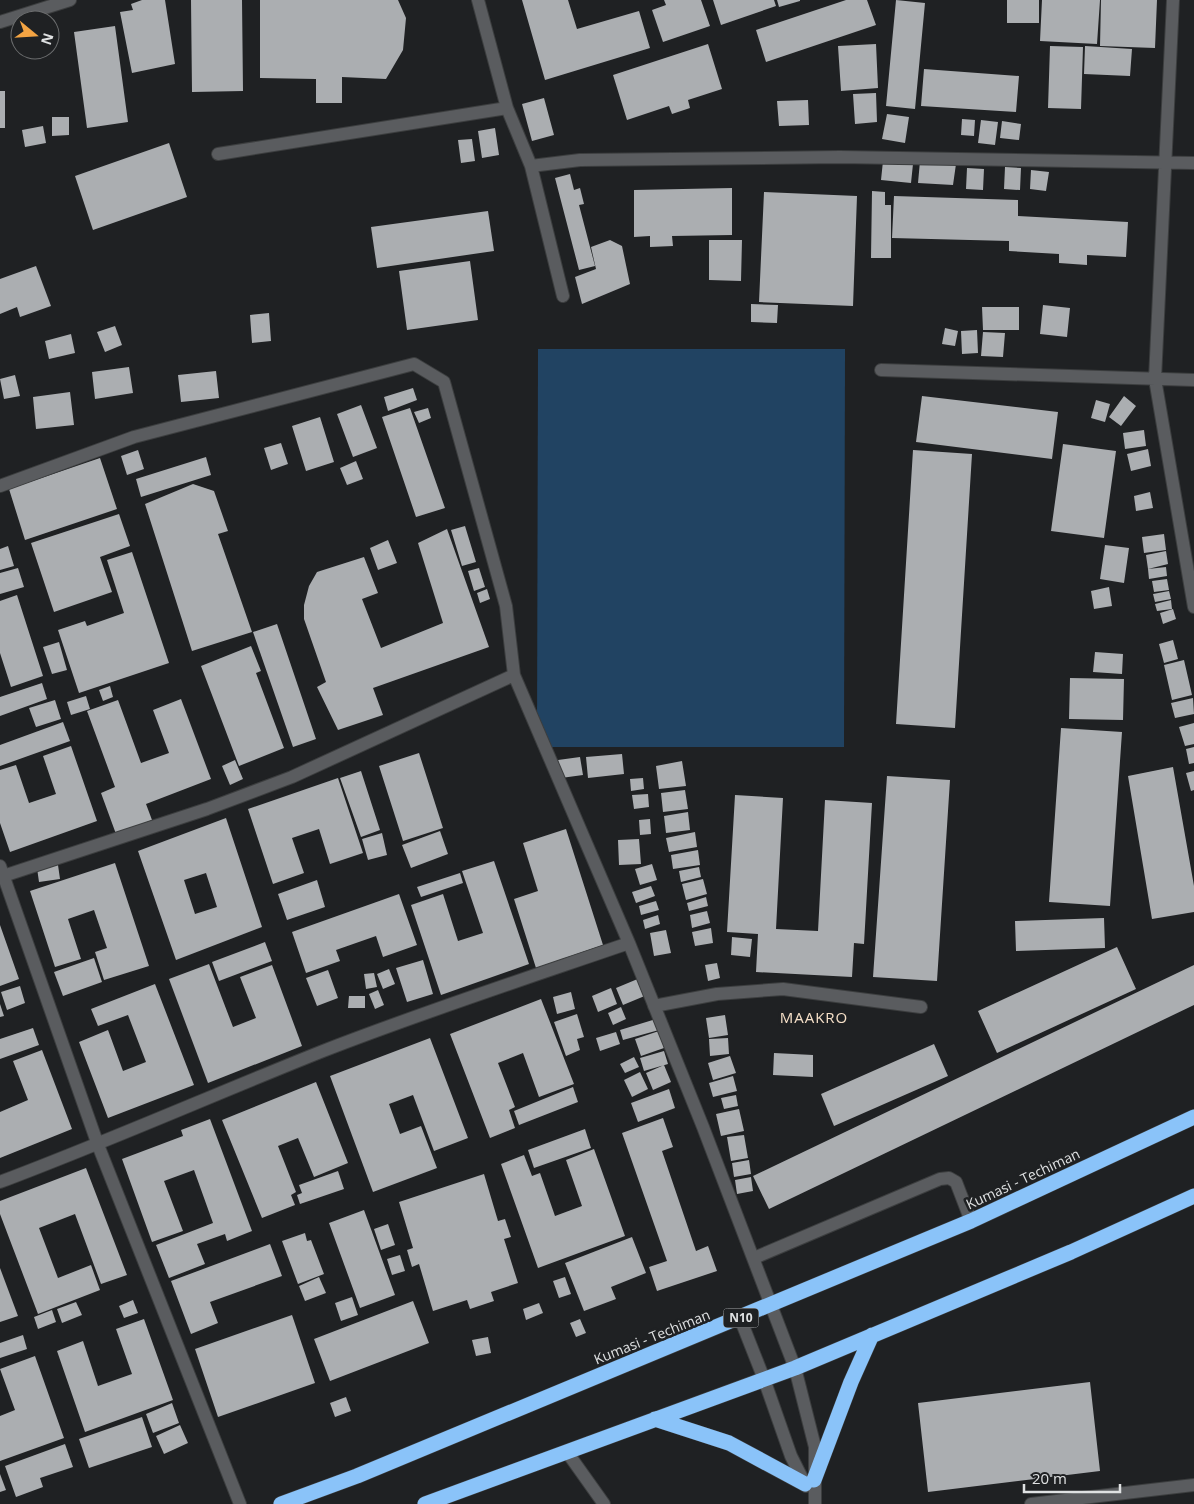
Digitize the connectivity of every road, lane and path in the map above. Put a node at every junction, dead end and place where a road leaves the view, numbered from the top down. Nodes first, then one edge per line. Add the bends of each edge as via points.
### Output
1 (70, 0) edge
2 (478, 0) edge
3 (1173, 0) edge
4 (0, 22) edge
5 (507, 108) junction
6 (218, 154) dead end
7 (1194, 163) edge
8 (1164, 164) junction
9 (531, 166) junction
10 (564, 296) dead end
11 (881, 370) dead end
12 (1154, 380) junction
13 (1194, 380) edge
14 (0, 486) edge
15 (1194, 607) edge
16 (514, 675) junction
17 (1, 873) edge
18 (629, 943) junction
19 (654, 1006) junction
20 (922, 1007) dead end
21 (1194, 1117) edge
22 (98, 1145) junction
23 (0, 1182) edge
24 (1194, 1196) edge
25 (972, 1221) junction
26 (754, 1258) junction
27 (772, 1305) junction
28 (740, 1318) junction
29 (872, 1335) junction
30 (795, 1368) junction
31 (764, 1379) junction
32 (655, 1420) junction
33 (567, 1452) junction
34 (810, 1482) junction
35 (1194, 1484) edge
36 (452, 1499) edge
37 (815, 1501) edge
38 (240, 1504) edge
39 (281, 1504) edge
40 (425, 1504) edge
41 (604, 1504) edge
42 (1031, 1504) edge

1 - 4 street
2 - 5 street
3 - 8 street
5 - 6 street
5 - 9 street
7 - 8 street
8 - 9 street via 840,157 580,160
8 - 12 street
9 - 10 street
11 - 12 street
12 - 13 street
12 - 15 street
14 - 16 street via 134,437 414,364 444,382 506,606
16 - 17 street via 292,778 207,809
16 - 18 street
17 - 22 street
18 - 19 street
18 - 22 street via 323,1051
19 - 20 street via 717,994 783,989
19 - 26 street
21 - 25 highway, Kumasi - Techiman / N10
22 - 23 street
22 - 38 street
24 - 29 highway via 1071,1252
25 - 26 street via 956,1182 949,1178 940,1179
25 - 27 highway, Kumasi - Techiman / N10
26 - 27 street
27 - 28 highway, Kumasi - Techiman / N10
27 - 30 street
28 - 31 street
28 - 39 highway, Kumasi - Techiman / N10 via 357,1476
29 - 30 highway
29 - 34 highway
30 - 31 highway
30 - 34 street via 815,1447
31 - 32 highway
31 - 34 street via 791,1456
32 - 33 highway
32 - 34 highway via 729,1443
33 - 36 highway
33 - 41 street
34 - 37 street
35 - 42 street
36 - 40 highway

